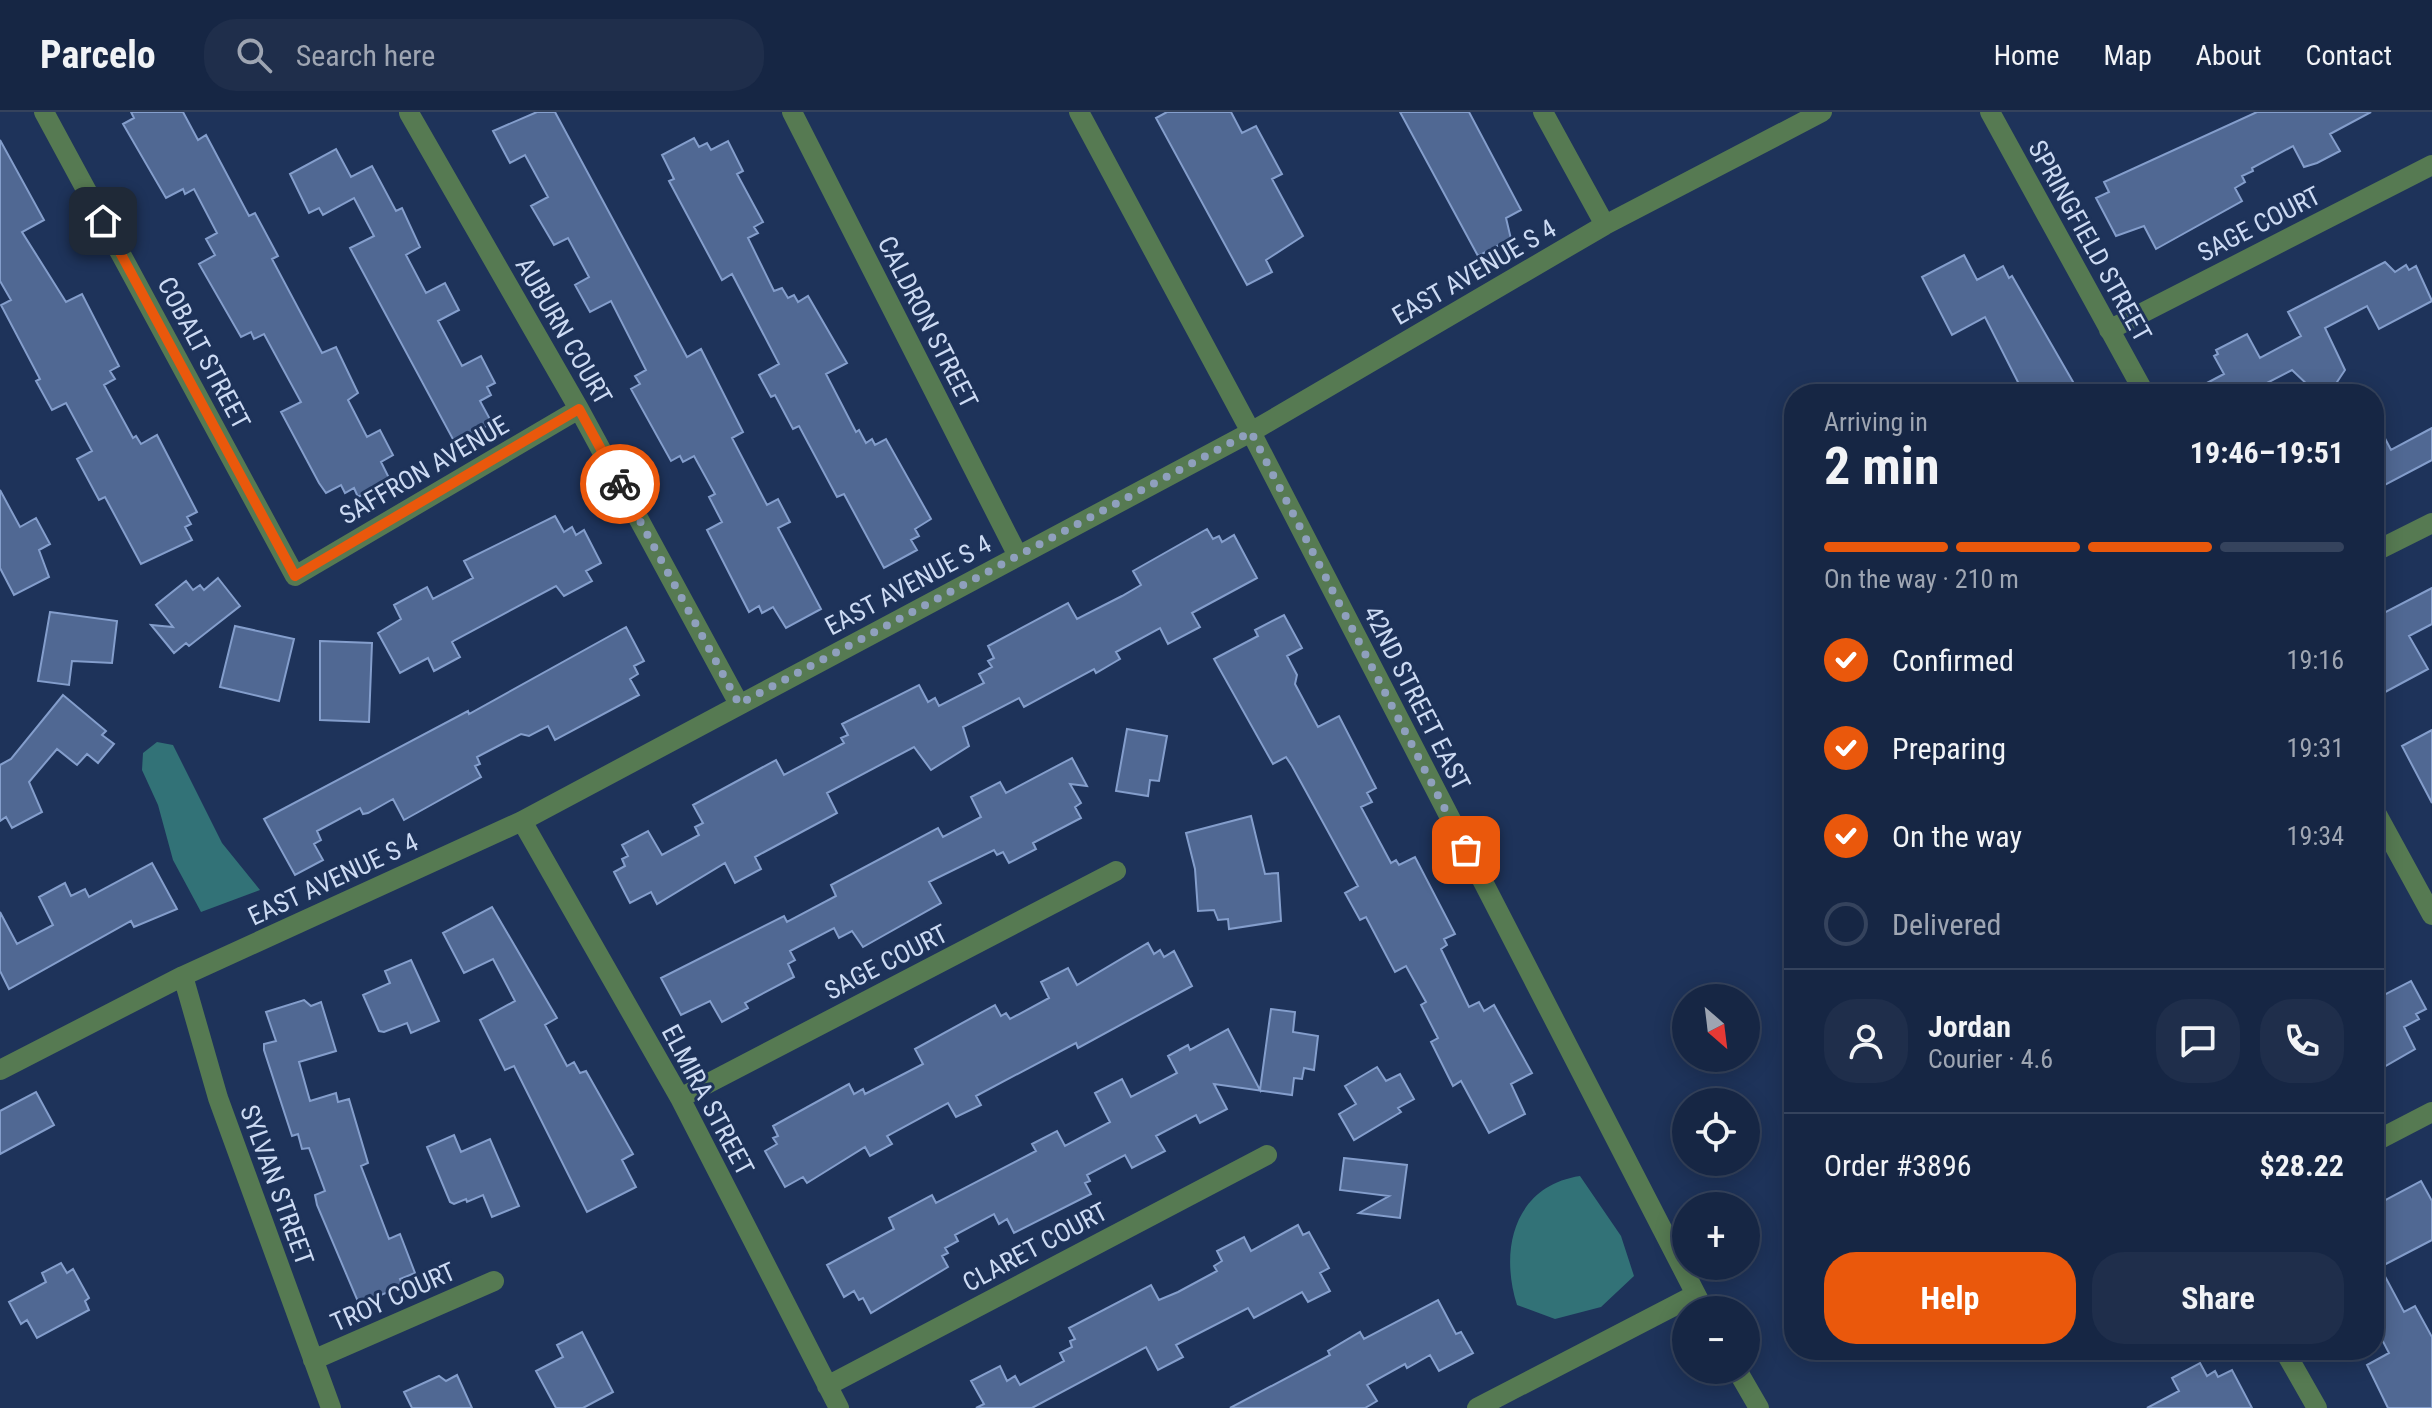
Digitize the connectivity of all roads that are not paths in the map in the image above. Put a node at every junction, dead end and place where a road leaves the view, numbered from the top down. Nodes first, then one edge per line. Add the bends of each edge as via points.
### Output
1 (44, 112) edge
2 (792, 112) edge
3 (1079, 112) edge
4 (1543, 112) edge
5 (1822, 112) edge
6 (1990, 112) edge
7 (409, 113) edge
8 (2432, 165) edge
9 (1605, 225) junction
10 (2109, 330) junction
11 (2139, 384) edge
12 (579, 409) junction
13 (1251, 432) junction
14 (2432, 523) edge
15 (2384, 547) edge
16 (1018, 556) junction
17 (295, 576) joint
18 (739, 704) junction
19 (522, 821) junction
20 (2384, 825) edge
21 (1116, 871) dead end
22 (2427, 892) edge
23 (2432, 915) edge
24 (183, 976) junction
25 (0, 1070) edge
26 (680, 1098) junction
27 (2432, 1112) edge
28 (2384, 1137) edge
29 (1267, 1155) dead end
30 (494, 1281) dead end
31 (1697, 1296) edge
32 (1672, 1315) edge
33 (313, 1360) junction
34 (2290, 1360) edge
35 (1745, 1384) edge
36 (827, 1386) junction
37 (331, 1408) edge
38 (839, 1408) edge
39 (1477, 1408) edge
40 (1759, 1408) edge
41 (2317, 1408) edge

1 - 17 street, COBALT STREET
2 - 16 street, CALDRON STREET
3 - 13 street, 42ND STREET EAST
4 - 9 street
5 - 9 street, EAST AVENUE S 4
6 - 10 street, SPRINGFIELD STREET
7 - 12 street, AUBURN COURT
8 - 10 street, SAGE COURT
9 - 13 street, EAST AVENUE S 4
10 - 11 street, SPRINGFIELD STREET
12 - 17 street, SAFFRON AVENUE
12 - 18 street, AUBURN COURT
13 - 16 street, EAST AVENUE S 4
13 - 31 street, 42ND STREET EAST
14 - 15 street
16 - 18 street, EAST AVENUE S 4
18 - 19 street, EAST AVENUE S 4
19 - 24 street, EAST AVENUE S 4
19 - 26 street, ELMIRA STREET
20 - 22 street
21 - 26 street, SAGE COURT
22 - 23 street
24 - 25 street, EAST AVENUE S 4
24 - 33 street, SYLVAN STREET via 218,1098
26 - 36 street, ELMIRA STREET
27 - 28 street
29 - 36 street, CLARET COURT
30 - 33 street, TROY COURT
32 - 39 street
33 - 37 street, SYLVAN STREET
34 - 41 street
35 - 40 street
36 - 38 street, ELMIRA STREET

